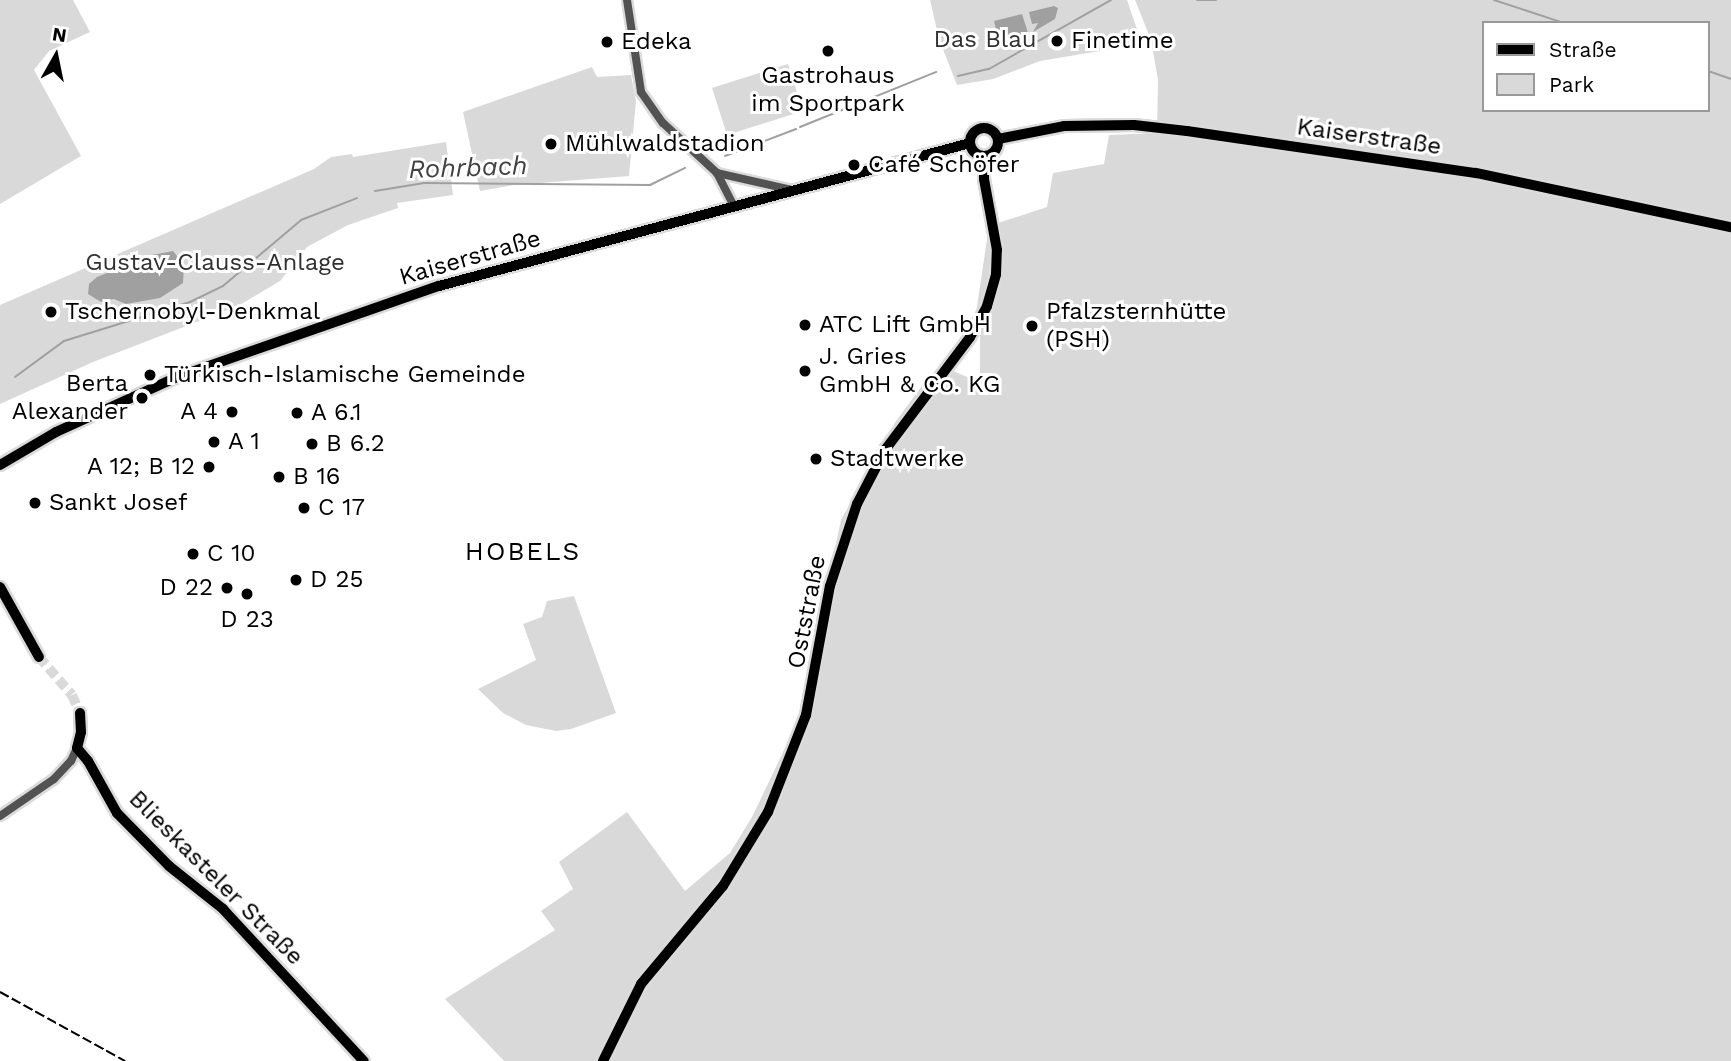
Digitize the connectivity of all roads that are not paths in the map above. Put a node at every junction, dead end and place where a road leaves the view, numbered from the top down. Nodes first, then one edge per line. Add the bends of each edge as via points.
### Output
1 (627, 0) edge
2 (998, 139) junction
3 (970, 142) junction
4 (984, 156) junction
5 (715, 171) junction
6 (795, 191) junction
7 (734, 206) junction
8 (1731, 227) edge
9 (0, 465) edge
10 (0, 587) edge
11 (39, 657) tunnel mouth
12 (80, 713) tunnel mouth
13 (77, 748) junction
14 (0, 816) edge
15 (364, 1061) edge
16 (603, 1061) edge

1 - 5 street via 641,92 663,123
2 - 3 main road via 993,131 981,128
2 - 4 main road via 995,151
2 - 8 main road, Kaiserstraße via 1041,128 1080,125 1187,131 1476,173
3 - 4 main road via 975,153
3 - 6 main road, Kaiserstraße
4 - 16 main road, Oststraße via 997,250 987,306 970,337 885,450 857,504 834,568 806,715 768,812 723,886 641,984
5 - 6 street
5 - 7 street
6 - 7 main road, Kaiserstraße
7 - 9 main road, Kaiserstraße via 439,286 177,377 56,432
10 - 11 main road
12 - 13 main road
13 - 14 street via 54,779
13 - 15 main road, Blieskasteler Straße via 129,826 169,866 223,909

